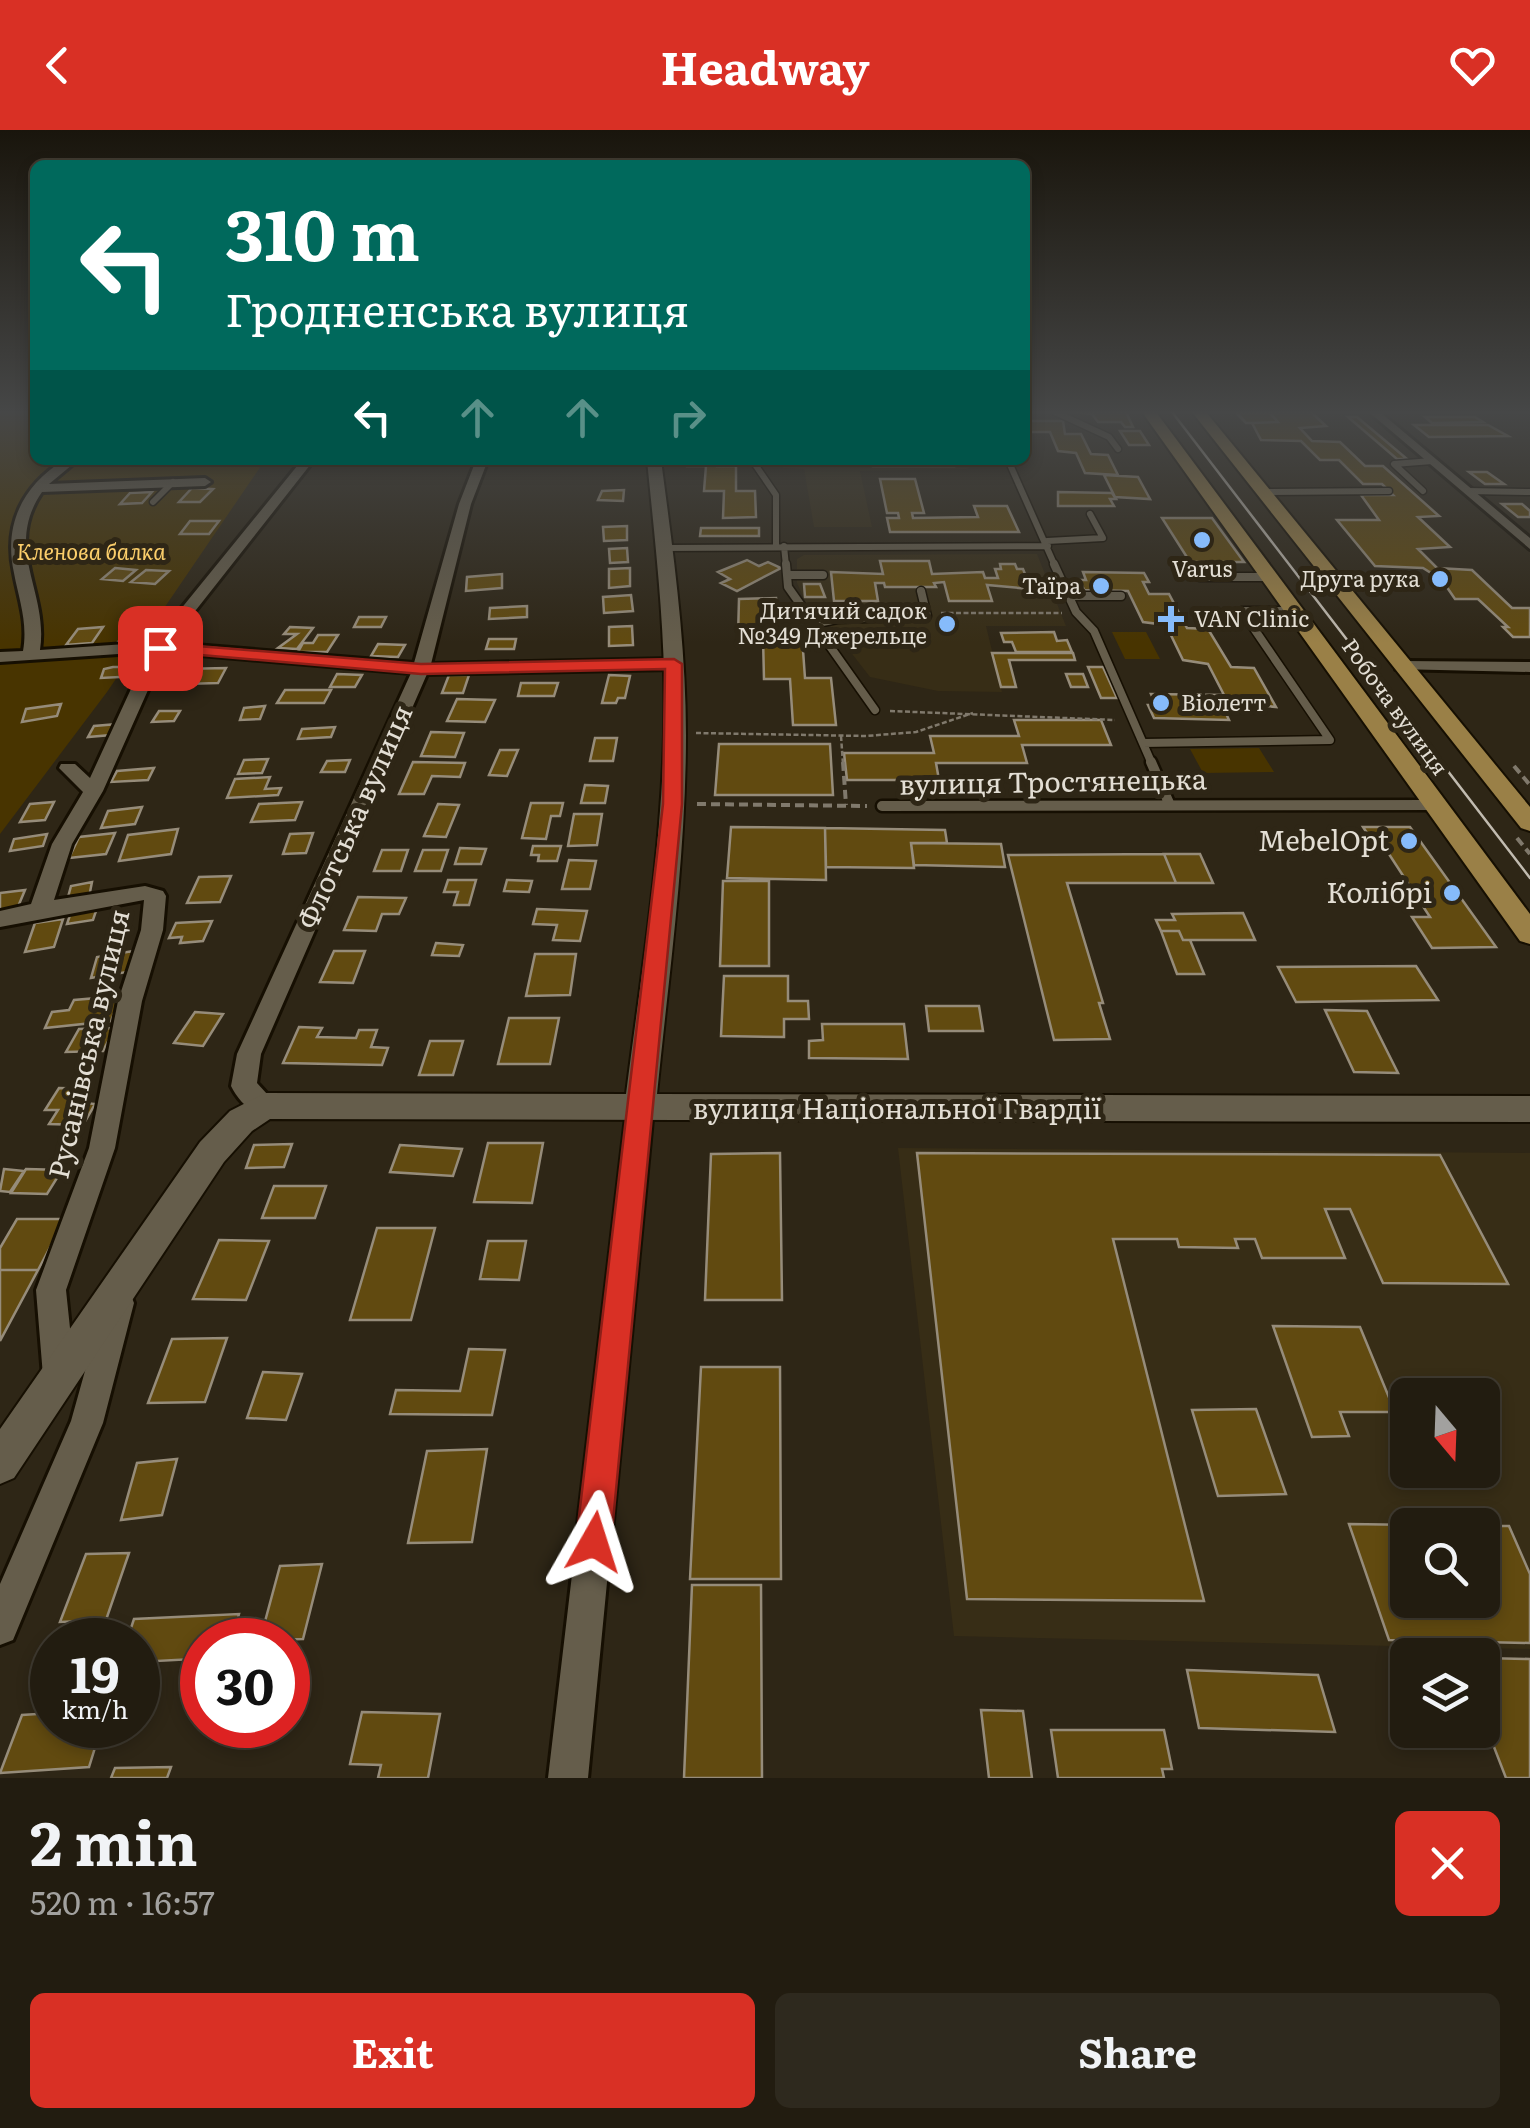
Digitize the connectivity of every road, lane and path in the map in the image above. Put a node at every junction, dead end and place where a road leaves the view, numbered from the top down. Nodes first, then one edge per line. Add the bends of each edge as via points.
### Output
1 (36, 488) edge
2 (166, 489) edge
3 (285, 489) edge
4 (471, 489) edge
5 (657, 489) edge
6 (772, 489) edge
7 (1022, 489) edge
8 (1206, 489) edge
9 (1260, 489) edge
10 (1420, 489) edge
11 (1465, 489) edge
12 (1389, 490) dead end
13 (1407, 490) dead end
14 (1468, 491) junction
15 (1262, 492) junction
16 (1530, 492) edge
17 (153, 502) dead end
18 (1090, 514) dead end
19 (1048, 544) junction
20 (780, 546) junction
21 (1530, 546) edge
22 (663, 548) junction
23 (787, 575) junction
24 (823, 576) dead end
25 (1270, 576) junction
26 (1200, 577) dead end
27 (921, 591) dead end
28 (1070, 596) junction
29 (1121, 596) dead end
30 (1294, 611) junction
31 (1076, 612) junction
32 (927, 613) junction
33 (813, 624) junction
34 (160, 648) junction
35 (31, 654) junction
36 (0, 657) edge
37 (674, 664) junction
38 (1402, 666) junction
39 (1530, 667) edge
40 (421, 669) junction
41 (875, 710) joint
42 (973, 714) junction
43 (1136, 723) junction
44 (675, 732) junction
45 (840, 736) junction
46 (1143, 742) junction
47 (68, 768) dead end
48 (93, 791) junction
49 (1169, 803) junction
50 (672, 804) junction
51 (846, 805) junction
52 (1435, 805) junction
53 (882, 806) joint
54 (1530, 823) edge
55 (40, 910) junction
56 (0, 919) edge
57 (1530, 934) edge
58 (264, 1106) junction
59 (640, 1109) junction
60 (1530, 1109) edge
61 (126, 1276) junction
62 (59, 1376) junction
63 (0, 1464) edge
64 (0, 1628) edge
65 (568, 1778) edge

1 - 35 street via 21,522 18,560 37,626
2 - 17 lane
3 - 34 street
4 - 40 street, Флотська вулиця
5 - 22 street
6 - 20 lane
7 - 19 lane
8 - 25 main road, Робоча вулиця
9 - 15 main road, Робоча вулиця
10 - 13 lane
11 - 14 street
12 - 15 lane
14 - 16 lane
14 - 21 street
15 - 38 main road, Робоча вулиця
18 - 19 lane via 1104,538
19 - 20 lane
19 - 28 lane
20 - 22 lane
20 - 23 lane
22 - 37 street
23 - 24 lane
23 - 33 lane
25 - 26 lane
25 - 30 main road, Робоча вулиця
27 - 32 lane
28 - 29 lane
28 - 31 lane
30 - 46 lane via 1242,612 1330,740
30 - 52 main road, Робоча вулиця
31 - 32 path
31 - 43 lane via 1094,630
32 - 33 lane
33 - 41 lane
34 - 35 street
34 - 40 street
34 - 48 street
35 - 36 street
37 - 40 street
37 - 44 street
38 - 39 street
38 - 54 main road, Робоча вулиця
40 - 58 street, Флотська вулиця via 250,1054 244,1086
41 - 42 path
42 - 43 path
42 - 45 path via 916,732
43 - 46 lane
44 - 45 path
44 - 50 street
45 - 51 path
46 - 49 lane
47 - 48 street
48 - 55 street via 62,844
49 - 52 lane, вулиця Тростянецька
49 - 53 lane, вулиця Тростянецька
50 - 51 path, вулиця Тростянецька
50 - 59 street
51 - 53 path, вулиця Тростянецька
52 - 57 main road, Робоча вулиця
55 - 56 street, Русанівська вулиця
55 - 62 street, Русанівська вулиця via 154,896 102,1148 51,1290
58 - 59 street, вулиця Національної Гвардії
58 - 61 street via 212,1152
59 - 60 street, вулиця Національної Гвардії
59 - 65 street
61 - 62 street
61 - 64 street via 88,1423
62 - 63 street

